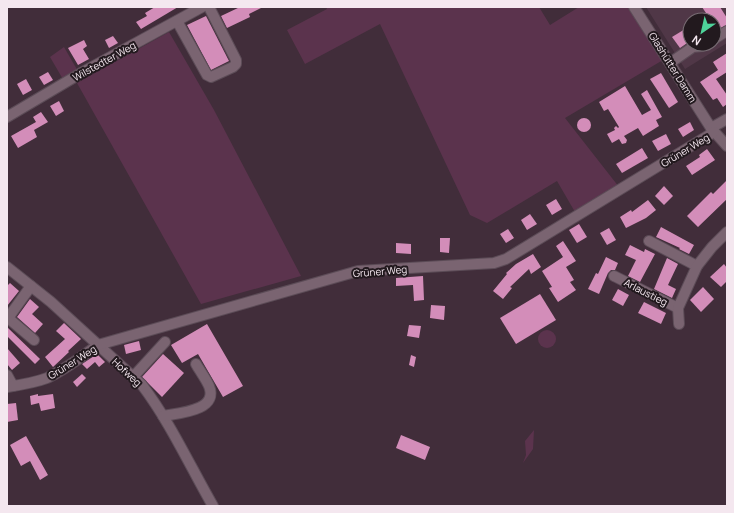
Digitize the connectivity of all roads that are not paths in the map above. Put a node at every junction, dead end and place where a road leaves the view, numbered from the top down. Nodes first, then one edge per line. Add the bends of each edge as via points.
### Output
1 (202, 7) edge
2 (209, 7) edge
3 (634, 7) edge
4 (177, 21) junction
5 (685, 52) edge
6 (670, 62) junction
7 (7, 117) edge
8 (727, 119) edge
9 (713, 130) junction
10 (727, 146) edge
11 (727, 232) edge
12 (649, 241) dead end
13 (697, 266) junction
14 (7, 267) edge
15 (614, 276) dead end
16 (31, 286) junction
17 (678, 308) junction
18 (10, 310) edge
19 (679, 324) dead end
20 (34, 340) dead end
21 (165, 342) dead end
22 (98, 345) junction
23 (196, 364) dead end
24 (7, 375) edge
25 (133, 377) junction
26 (10, 387) edge
27 (163, 416) junction
28 (213, 506) edge

1 - 4 street, Wilstedter Weg
2 - 4 street via 236,60 236,64 211,78
3 - 6 street, Glashütter Damm
4 - 7 street, Wilstedter Weg
5 - 6 street
6 - 9 street, Glashütter Damm
8 - 9 street
9 - 10 street, Glashütter Damm
9 - 22 street, Grüner Weg via 506,259 494,263 358,271
11 - 13 street, Arlaustieg
12 - 13 street
13 - 17 street, Arlaustieg
14 - 16 street, Hofweg
15 - 17 street, Arlaustieg
16 - 18 street
16 - 22 street, Hofweg
17 - 19 street, Arlaustieg
18 - 20 street via 8,318
21 - 25 street
22 - 25 street, Hofweg
22 - 26 street, Grüner Weg via 51,376
23 - 27 street via 210,388 206,404 199,409
24 - 26 street
25 - 27 street, Hofweg via 153,399
27 - 28 street, Hofweg

